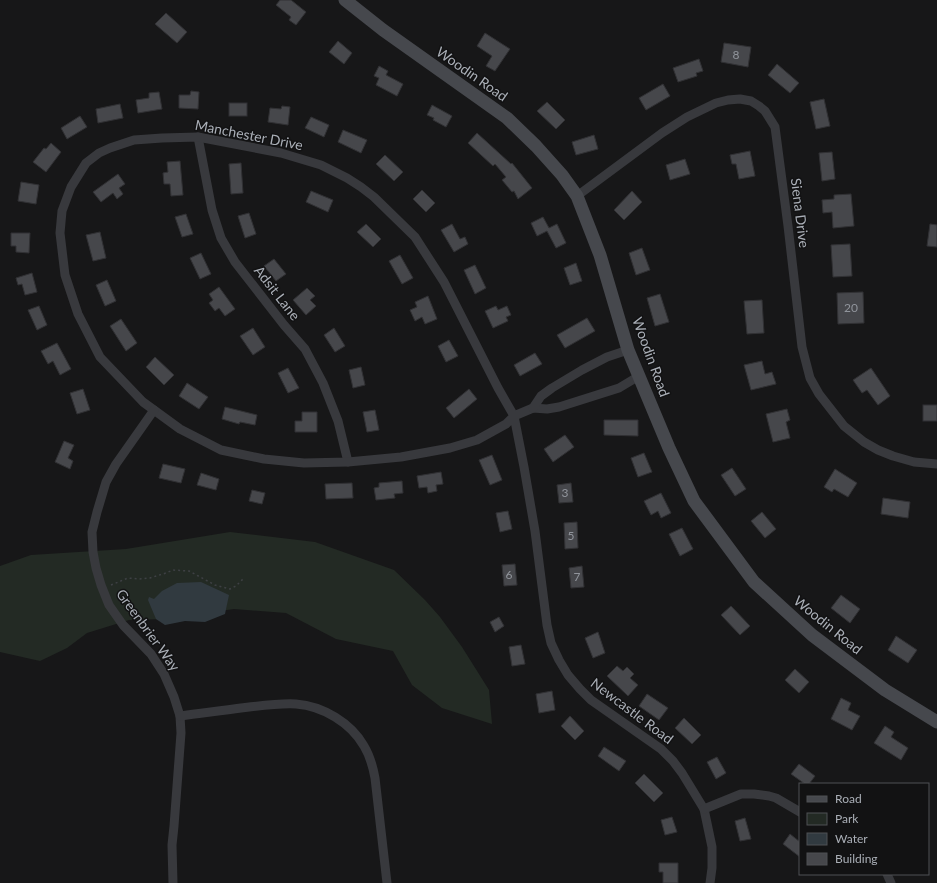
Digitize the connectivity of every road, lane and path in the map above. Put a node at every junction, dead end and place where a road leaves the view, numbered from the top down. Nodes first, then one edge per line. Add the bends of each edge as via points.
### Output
1 (345, 0) edge
2 (198, 137) junction
3 (577, 196) junction
4 (628, 350) junction
5 (639, 376) junction
6 (533, 408) junction
7 (154, 410) junction
8 (514, 416) junction
9 (348, 462) junction
10 (937, 464) edge
11 (244, 578) dead end
12 (102, 589) junction
13 (180, 716) junction
14 (937, 722) edge
15 (704, 809) junction
16 (799, 811) edge
17 (173, 883) edge
18 (387, 883) edge
19 (710, 883) edge

1 - 3 street, Woodin Road via 507,118 536,146
2 - 7 street, Manchester Drive via 134,140 99,153 86,163 71,187 62,211 60,233 65,276 78,314 100,357
2 - 8 street, Manchester Drive via 281,153 321,165 347,178 374,197 415,237 440,276
2 - 9 street, Adsit Lane via 212,210 221,238 235,262 305,349 323,383 338,421
3 - 4 street, Woodin Road via 600,255
3 - 10 street, Siena Drive via 687,117 728,100 751,101 759,106 775,127 802,347 810,378 844,426 864,442 893,456 914,462
4 - 5 street, Woodin Road
4 - 6 street, Manchester Drive via 607,357 552,388
5 - 6 street, Manchester Drive via 618,388 559,407
5 - 14 street, Woodin Road via 694,501 754,582 812,635 886,690
6 - 8 street, Manchester Drive
7 - 9 street, Manchester Drive via 180,429 221,450 264,459
7 - 12 street, Greenbrier Way via 116,464 106,482 97,512 92,532 93,552
8 - 9 street, Manchester Drive via 506,424 477,440 450,448 401,457
8 - 15 street, Newcastle Road via 535,532 547,625 559,660 568,675 591,700 661,749 673,761
11 - 12 path via 230,589 215,585 189,571 173,570 150,578 128,578
12 - 13 street, Greenbrier Way via 109,605 123,625 151,654 164,674
13 - 17 street, Greenbrier Way via 179,772 172,845
13 - 18 street via 275,704 297,704 321,710 342,721 355,733 370,758 375,778
15 - 16 street via 741,794 754,794 776,798
15 - 19 street, Newcastle Road via 712,847

